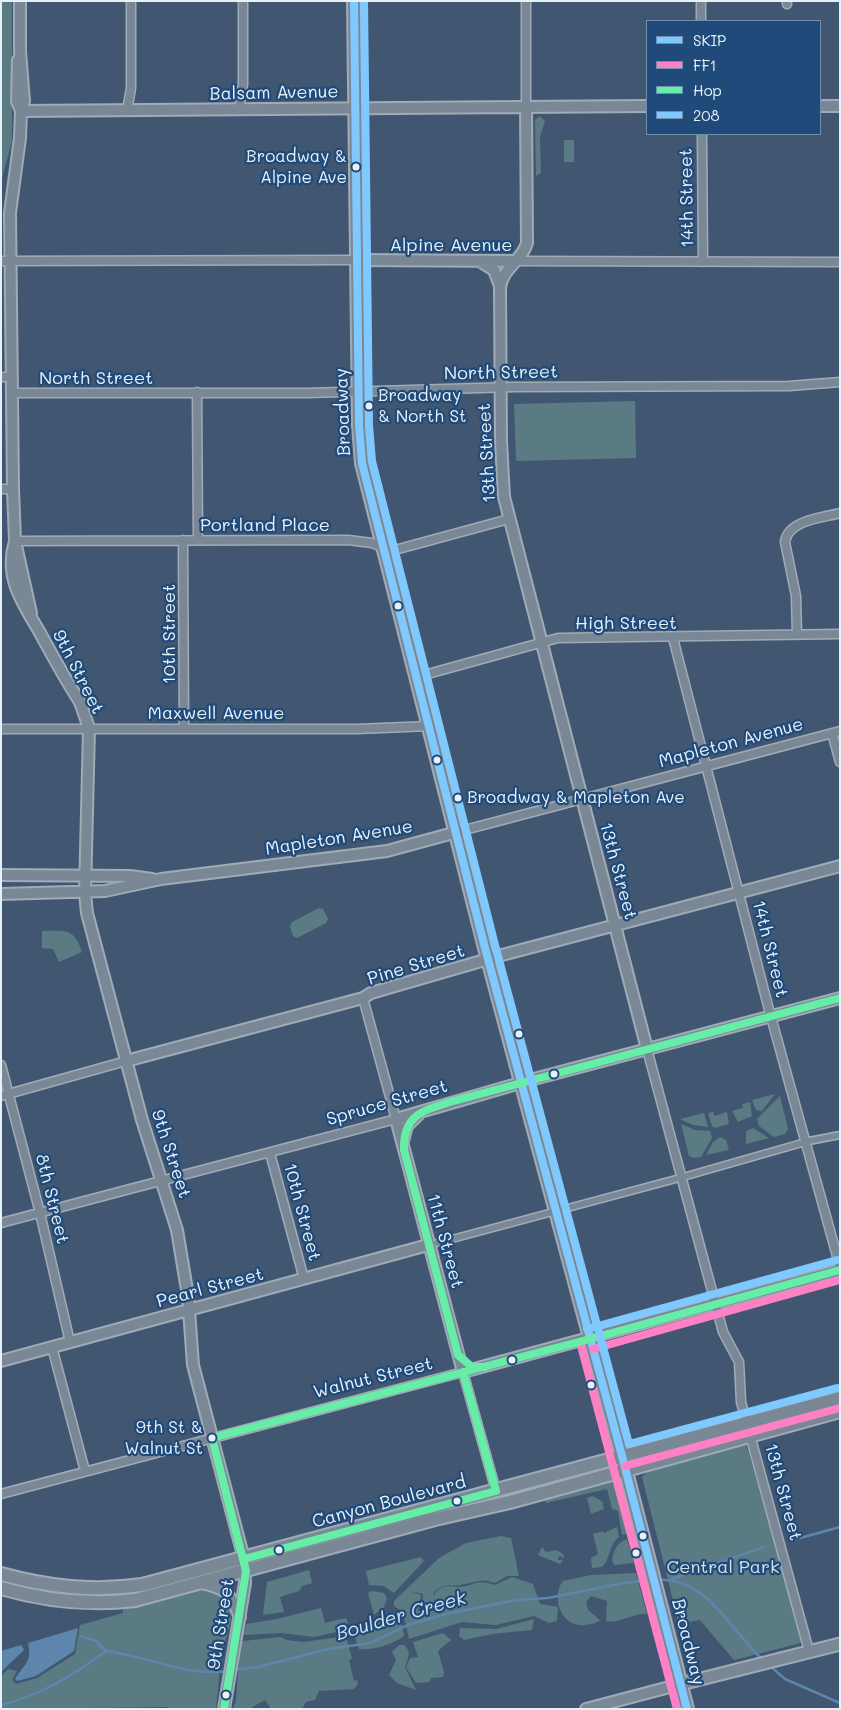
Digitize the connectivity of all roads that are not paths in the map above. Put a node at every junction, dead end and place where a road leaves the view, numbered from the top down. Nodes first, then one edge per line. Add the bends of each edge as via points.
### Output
1 (20, 1) edge
2 (131, 1) edge
3 (243, 1) edge
4 (354, 1) edge
5 (526, 1) edge
6 (701, 1) edge
7 (701, 20) edge
8 (526, 106) junction
9 (646, 106) edge
10 (821, 106) edge
11 (840, 106) edge
12 (355, 107) junction
13 (239, 110) junction
14 (21, 111) junction
15 (127, 111) junction
16 (702, 135) edge
17 (357, 260) junction
18 (6, 261) edge
19 (478, 261) junction
20 (516, 261) junction
21 (703, 262) junction
22 (840, 262) edge
23 (500, 288) junction
24 (1, 377) edge
25 (13, 377) junction
26 (840, 382) edge
27 (500, 388) junction
28 (359, 391) junction
29 (196, 392) junction
30 (13, 393) junction
31 (1, 489) edge
32 (14, 489) junction
33 (840, 513) edge
34 (509, 519) junction
35 (183, 540) junction
36 (198, 540) junction
37 (15, 541) junction
38 (385, 550) junction
39 (840, 634) edge
40 (797, 635) junction
41 (673, 638) junction
42 (541, 643) junction
43 (418, 677) junction
44 (430, 726) junction
45 (1, 728) edge
46 (89, 728) junction
47 (184, 728) junction
48 (836, 732) edge
49 (840, 762) edge
50 (705, 766) junction
51 (582, 800) junction
52 (457, 832) junction
53 (840, 866) edge
54 (1, 875) edge
55 (86, 876) junction
56 (161, 880) junction
57 (740, 892) junction
58 (1, 894) edge
59 (85, 894) junction
60 (616, 926) junction
61 (490, 960) junction
62 (363, 998) junction
63 (840, 998) edge
64 (772, 1016) junction
65 (648, 1054) junction
66 (126, 1061) junction
67 (1, 1065) edge
68 (523, 1083) junction
69 (5, 1095) edge
70 (423, 1111) junction
71 (396, 1119) junction
72 (840, 1135) edge
73 (809, 1141) dead end
74 (802, 1143) dead end
75 (404, 1150) junction
76 (270, 1153) junction
77 (683, 1177) dead end
78 (676, 1179) dead end
79 (162, 1181) junction
80 (556, 1211) junction
81 (40, 1213) junction
82 (1, 1223) edge
83 (433, 1244) junction
84 (840, 1269) edge
85 (304, 1279) junction
86 (715, 1304) junction
87 (189, 1310) junction
88 (590, 1339) junction
89 (70, 1342) junction
90 (52, 1347) junction
91 (458, 1355) junction
92 (1, 1361) edge
93 (485, 1367) junction
94 (463, 1372) junction
95 (840, 1398) edge
96 (840, 1411) edge
97 (749, 1430) junction
98 (212, 1438) junction
99 (622, 1456) junction
100 (626, 1470) junction
101 (85, 1471) junction
102 (496, 1491) junction
103 (1, 1494) edge
104 (245, 1565) junction
105 (1, 1574) edge
106 (201, 1583) junction
107 (1, 1588) edge
108 (240, 1618) junction
109 (840, 1644) edge
110 (809, 1651) junction
111 (681, 1684) junction
112 (224, 1706) edge
113 (586, 1709) edge
114 (687, 1709) edge

1 - 14 street, 9th Street via 20,51 24,76
2 - 15 street via 132,88
3 - 13 street via 243,84
4 - 12 main road, Broadway
5 - 8 street, 13th Street
6 - 7 street
8 - 9 street, Balsam Avenue
8 - 12 street, Balsam Avenue
8 - 20 street, 13th Street via 528,237 525,250
10 - 11 street
12 - 13 street, Balsam Avenue
12 - 17 main road, Broadway
13 - 15 street, Balsam Avenue
14 - 15 street, Balsam Avenue
14 - 18 street, 9th Street
16 - 21 street, 14th Street
17 - 18 street, Alpine Avenue
17 - 19 street, Alpine Avenue
17 - 28 main road, Broadway
18 - 25 street, 9th Street
19 - 20 street, Alpine Avenue
19 - 23 street via 494,270
20 - 21 street, Alpine Avenue
20 - 23 street, 13th Street via 503,275
21 - 22 street, Alpine Avenue
23 - 27 street, 13th Street
24 - 25 street, North Street
25 - 30 street, 9th Street
26 - 27 street, North Street via 789,386
27 - 28 street, North Street
27 - 34 street, 13th Street via 502,475
28 - 29 street, North Street
28 - 38 main road, Broadway via 362,463
29 - 30 street, North Street
29 - 36 street
30 - 32 street, 9th Street
31 - 32 street
32 - 37 street, 9th Street
33 - 40 street via 794,526 786,536 796,596
34 - 38 street, Portland Place via 399,550
34 - 42 street, 13th Street
35 - 36 street, Portland Place
35 - 37 street, Portland Place
35 - 47 street, 10th Street
36 - 38 street, Portland Place via 348,540 372,543
37 - 46 street, 9th Street via 32,619 80,702
38 - 43 main road, Broadway
39 - 40 street, High Street
40 - 41 street, High Street
41 - 42 street, High Street via 558,638
41 - 50 street, 14th Street
42 - 43 street, High Street
42 - 51 street, 13th Street
43 - 44 main road, Broadway
44 - 47 street, Maxwell Avenue
44 - 52 main road, Broadway
45 - 46 street, Maxwell Avenue
46 - 47 street, Maxwell Avenue
46 - 55 street, 9th Street
48 - 49 street
48 - 50 street, Mapleton Avenue
50 - 51 street, Mapleton Avenue
50 - 57 street, 14th Street
51 - 52 street, Mapleton Avenue
51 - 60 street, 13th Street
52 - 56 street, Mapleton Avenue via 387,850
52 - 61 main road, Broadway
53 - 57 street, Pine Street
54 - 55 street, Mapleton Avenue
55 - 56 street, Mapleton Avenue
55 - 59 street, 9th Street
56 - 59 street, Mapleton Avenue
57 - 60 street, Pine Street
57 - 64 street, 14th Street
58 - 59 street, Mapleton Avenue
59 - 66 street, 9th Street via 90,925
60 - 61 street, Pine Street
60 - 65 street, 13th Street
61 - 62 street, Pine Street
61 - 68 main road, Broadway
62 - 66 street, Pine Street
62 - 71 street, 11th Street
63 - 64 street, Spruce Street
64 - 65 street, Spruce Street
64 - 84 street, 14th Street
65 - 68 street, Spruce Street
65 - 86 street, 13th Street
66 - 69 street, Pine Street
66 - 79 street, 9th Street
67 - 69 street, 8th Street
68 - 70 street, Spruce Street
68 - 80 main road, Broadway
69 - 81 street, 8th Street
70 - 71 street, Spruce Street
70 - 75 street via 406,1126
71 - 75 street, 11th Street
71 - 76 street, Spruce Street
72 - 73 street
74 - 77 street
75 - 83 street, 11th Street
76 - 79 street, Spruce Street
76 - 85 street, 10th Street
78 - 80 street
79 - 81 street, Spruce Street
79 - 87 street, 9th Street via 177,1230
80 - 83 street
80 - 88 main road, Broadway
81 - 82 street, Spruce Street
81 - 89 street, 8th Street
83 - 85 street, Pearl Street
83 - 91 street, 11th Street
84 - 86 street, Walnut Street
85 - 87 street, Pearl Street
86 - 88 street, Walnut Street
86 - 97 street, 13th Street via 726,1339 740,1362 739,1395
87 - 89 street, Pearl Street
87 - 98 street, 9th Street via 192,1358
88 - 93 street, Walnut Street
88 - 99 main road, Broadway
89 - 90 street, Pearl Street
90 - 92 street, Pearl Street
90 - 101 street
91 - 93 street via 472,1367
91 - 94 street, 11th Street
93 - 94 street, Walnut Street
94 - 98 street, Walnut Street
94 - 102 street, 11th Street
95 - 97 main road, Canyon Boulevard
96 - 97 main road, Canyon Boulevard
97 - 99 main road, Canyon Boulevard
97 - 100 main road, Canyon Boulevard
97 - 110 street, 13th Street
98 - 101 street, Walnut Street
98 - 104 street, 9th Street
99 - 100 main road, Broadway
99 - 102 main road, Canyon Boulevard
100 - 104 main road, Canyon Boulevard
100 - 111 main road, Broadway
101 - 103 street, Walnut Street
102 - 104 main road, Canyon Boulevard
104 - 105 main road, Canyon Boulevard via 118,1588 56,1586
104 - 106 main road, Canyon Boulevard
104 - 108 street, 9th Street
106 - 107 main road, Canyon Boulevard via 135,1600 97,1603 61,1602
106 - 108 street via 226,1592
108 - 112 street, 9th Street
109 - 110 main road
110 - 111 main road
111 - 113 street
111 - 114 main road, Broadway

